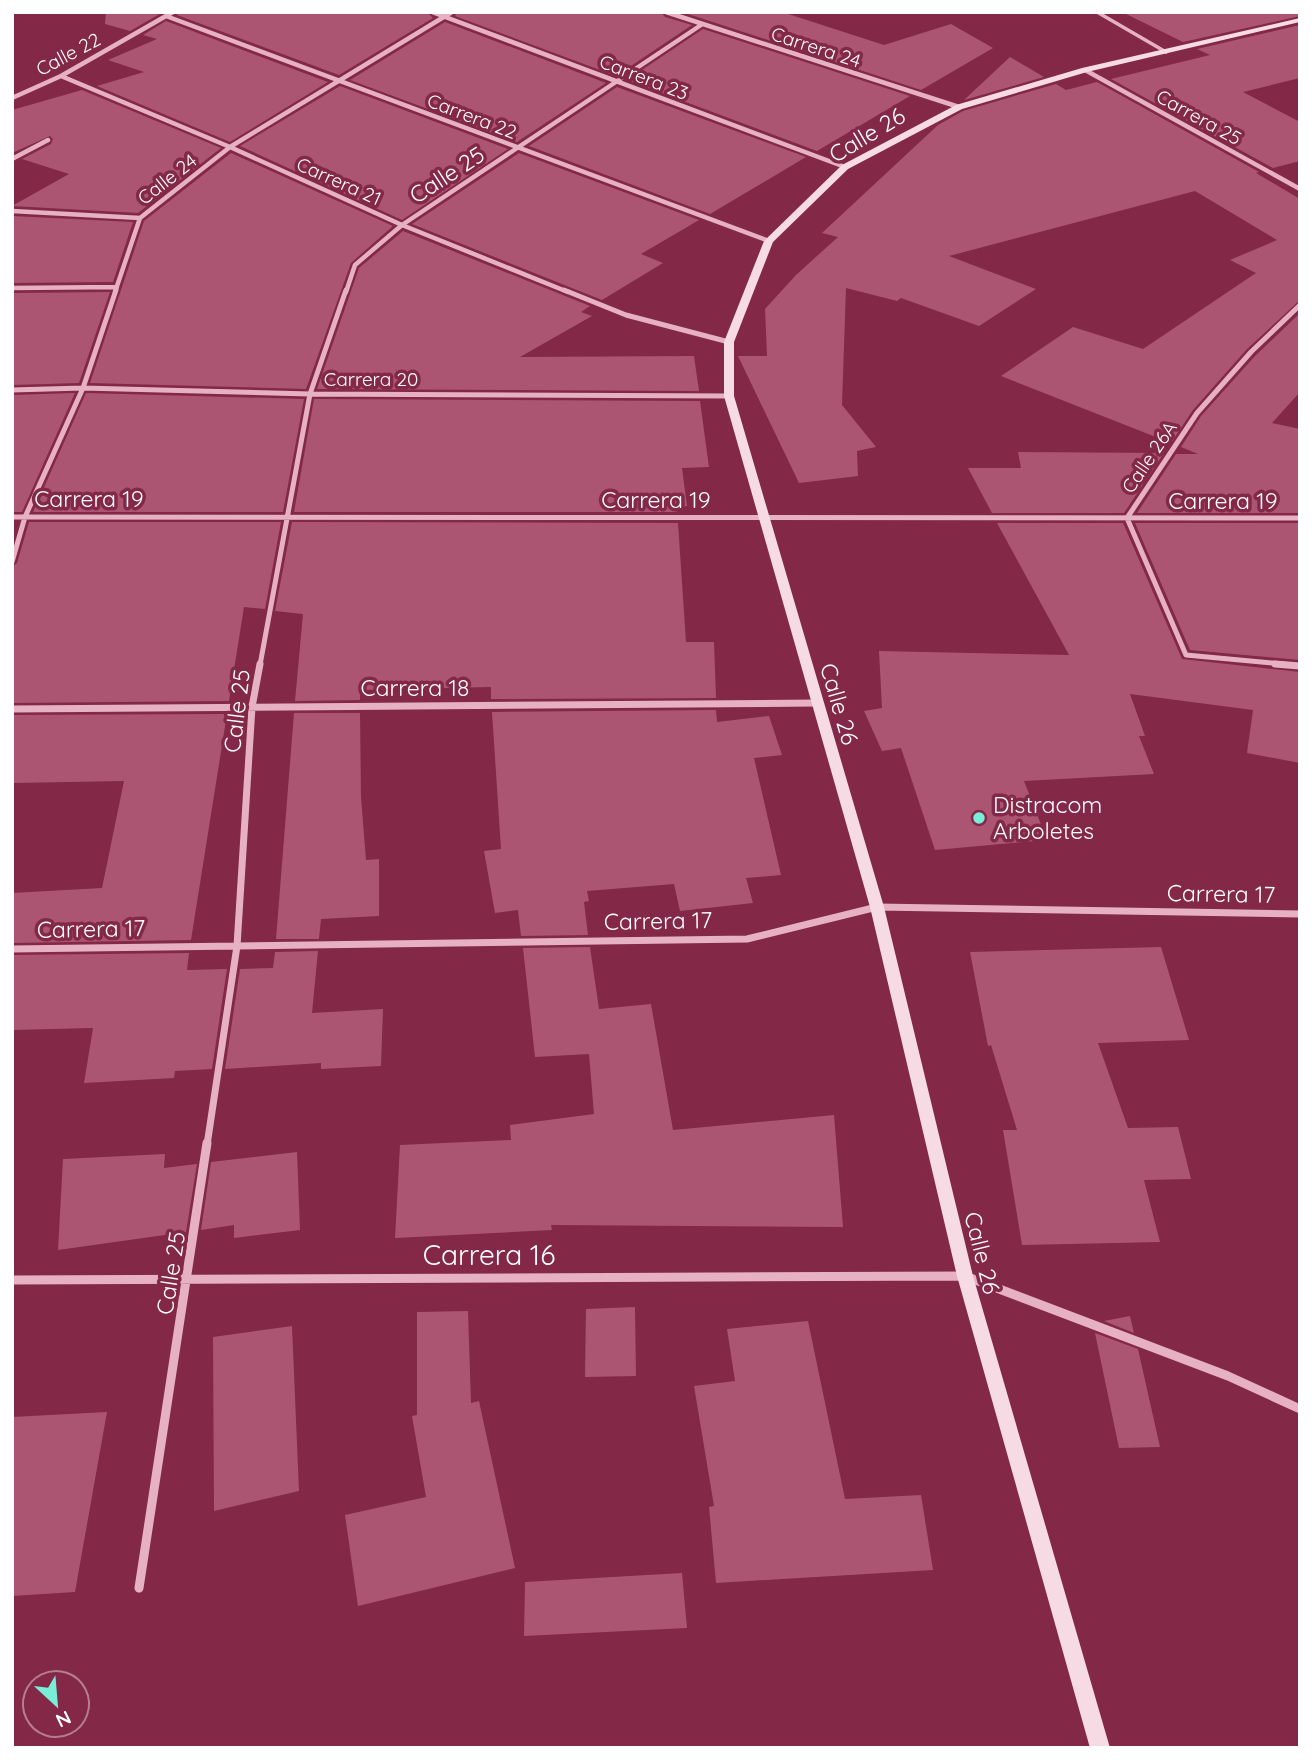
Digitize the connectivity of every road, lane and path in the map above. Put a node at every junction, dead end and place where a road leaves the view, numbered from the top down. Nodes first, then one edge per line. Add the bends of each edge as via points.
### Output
1 (173, 12) edge
2 (432, 12) edge
3 (452, 12) edge
4 (666, 12) edge
5 (1097, 12) edge
6 (166, 16) junction
7 (444, 16) junction
8 (1300, 20) edge
9 (701, 25) junction
10 (1166, 52) junction
11 (1085, 70) junction
12 (61, 76) junction
13 (338, 79) junction
14 (614, 80) junction
15 (12, 98) edge
16 (959, 107) junction
17 (48, 140) dead end
18 (230, 147) junction
19 (519, 149) junction
20 (12, 159) edge
21 (845, 167) junction
22 (1300, 190) edge
23 (12, 211) edge
24 (140, 218) junction
25 (402, 225) junction
26 (769, 241) junction
27 (117, 287) junction
28 (12, 288) edge
29 (1300, 305) edge
30 (729, 342) junction
31 (83, 388) junction
32 (12, 390) edge
33 (310, 394) junction
34 (729, 396) junction
35 (12, 517) edge
36 (26, 517) junction
37 (288, 517) junction
38 (763, 518) junction
39 (1127, 518) junction
40 (1300, 518) edge
41 (12, 562) edge
42 (1300, 666) edge
43 (817, 703) junction
44 (252, 707) junction
45 (12, 709) edge
46 (877, 907) junction
47 (1300, 914) edge
48 (237, 946) junction
49 (12, 949) edge
50 (965, 1276) junction
51 (187, 1279) junction
52 (12, 1280) edge
53 (1300, 1409) edge
54 (139, 1588) dead end
55 (1100, 1748) edge

1 - 6 street, Calle 22
2 - 7 street, Carrera 23
3 - 7 street, Calle 24
4 - 9 street, Carrera 24
5 - 10 lane
6 - 12 street, Calle 22
6 - 13 street, Carrera 22
7 - 13 street, Calle 24
7 - 14 street, Carrera 23
8 - 10 main road, Calle 26
9 - 14 street, Calle 25
9 - 16 street, Carrera 24
10 - 11 main road, Calle 26
11 - 16 main road, Calle 26
11 - 22 street, Carrera 25
12 - 15 street, Calle 22
12 - 18 street, Carrera 21
13 - 18 street, Calle 24
13 - 19 street, Carrera 22
14 - 19 street, Calle 25
14 - 21 street, Carrera 23
16 - 21 main road, Calle 26
17 - 20 street
18 - 24 street, Calle 24
18 - 25 street, Carrera 21
19 - 25 street, Calle 25
19 - 26 street, Carrera 22
21 - 26 main road, Calle 26
23 - 24 street
24 - 27 street, Calle 24
25 - 30 street, Carrera 21 via 626,315
25 - 33 street, Calle 25 via 355,265
26 - 30 main road, Calle 26
27 - 28 street
27 - 31 street, Calle 24
29 - 39 street, Calle 26A via 1197,414
30 - 34 main road, Calle 26
31 - 32 street, Carrera 20
31 - 33 street, Carrera 20
31 - 36 street, Calle 24
33 - 34 street, Carrera 20
33 - 37 street, Calle 25
34 - 38 main road, Calle 26
35 - 36 street, Carrera 19
36 - 37 street, Carrera 19
36 - 41 street, Calle 24
37 - 38 street, Carrera 19
37 - 44 street, Calle 25
38 - 39 street, Carrera 19
38 - 43 main road, Calle 26
39 - 40 street, Carrera 19
39 - 42 street, Calle 26A via 1186,655
43 - 44 street, Carrera 18
43 - 46 main road, Calle 26
44 - 45 street, Carrera 18
44 - 48 street, Calle 25
46 - 47 street, Carrera 17
46 - 48 street, Carrera 17 via 747,939
46 - 50 main road, Calle 26
48 - 49 street, Carrera 17
48 - 51 street, Calle 25
50 - 51 street, Carrera 16
50 - 53 street via 1228,1376
50 - 55 main road, Calle 26
51 - 52 street, Carrera 16
51 - 54 street, Calle 25

